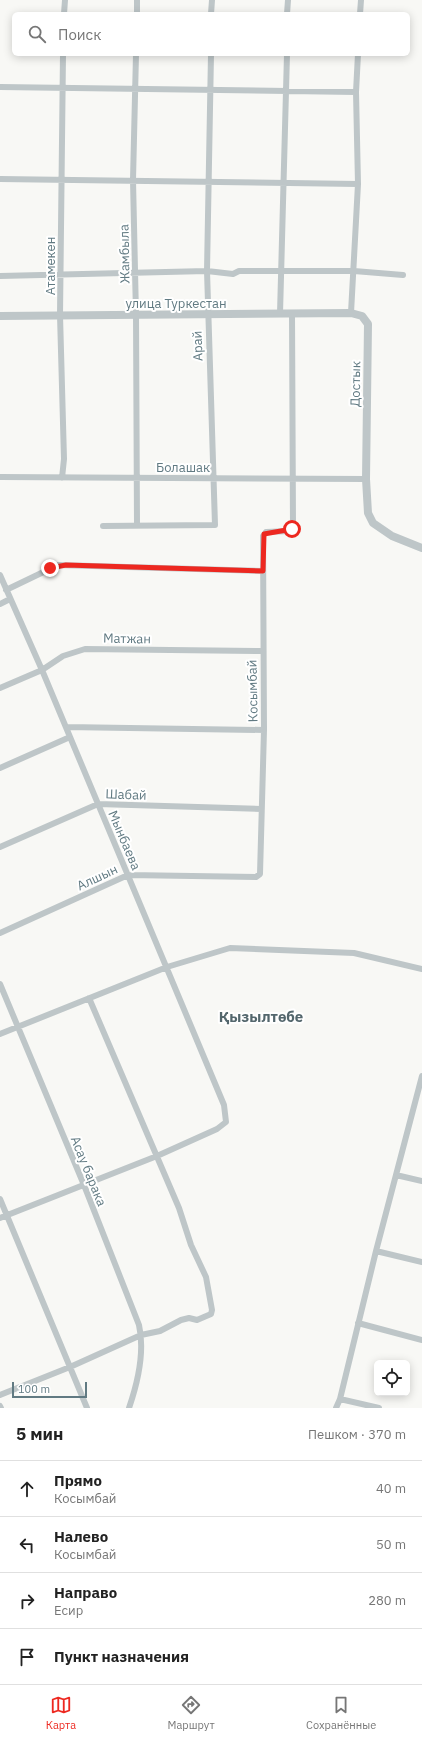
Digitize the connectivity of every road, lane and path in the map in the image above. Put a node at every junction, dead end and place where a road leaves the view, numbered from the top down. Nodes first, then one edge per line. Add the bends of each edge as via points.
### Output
1 (65, 0) edge
2 (138, 0) edge
3 (212, 0) edge
4 (288, 0) edge
5 (361, 0) edge
6 (64, 12) edge
7 (137, 12) edge
8 (212, 12) edge
9 (288, 12) edge
10 (360, 12) edge
11 (63, 56) edge
12 (136, 56) edge
13 (211, 56) edge
14 (287, 56) edge
15 (358, 56) edge
16 (0, 86) edge
17 (61, 88) junction
18 (135, 90) junction
19 (210, 91) junction
20 (286, 92) junction
21 (356, 92) junction
22 (0, 179) edge
23 (61, 180) junction
24 (133, 180) junction
25 (208, 181) junction
26 (283, 182) junction
27 (358, 184) junction
28 (281, 270) junction
29 (354, 271) junction
30 (135, 272) junction
31 (207, 272) junction
32 (61, 274) junction
33 (403, 275) dead end
34 (0, 276) edge
35 (351, 313) junction
36 (280, 314) junction
37 (292, 314) junction
38 (60, 315) junction
39 (136, 315) junction
40 (207, 315) junction
41 (0, 316) edge
42 (0, 477) edge
43 (62, 478) junction
44 (137, 478) junction
45 (213, 478) junction
46 (293, 478) junction
47 (366, 479) junction
48 (103, 526) dead end
49 (138, 526) junction
50 (422, 548) edge
51 (263, 571) junction
52 (0, 575) edge
53 (6, 590) junction
54 (10, 600) junction
55 (0, 604) edge
56 (262, 651) junction
57 (42, 670) junction
58 (0, 688) edge
59 (66, 727) junction
60 (264, 730) junction
61 (70, 737) junction
62 (0, 768) edge
63 (98, 804) junction
64 (261, 809) junction
65 (0, 847) edge
66 (128, 875) junction
67 (259, 877) joint
68 (0, 933) edge
69 (167, 967) junction
70 (422, 969) edge
71 (0, 984) edge
72 (89, 998) junction
73 (17, 1026) junction
74 (0, 1034) edge
75 (422, 1076) edge
76 (415, 1101) junction
77 (422, 1103) edge
78 (157, 1156) junction
79 (396, 1175) junction
80 (422, 1181) edge
81 (84, 1185) junction
82 (0, 1199) edge
83 (7, 1216) junction
84 (0, 1218) edge
85 (376, 1251) junction
86 (422, 1262) edge
87 (358, 1324) junction
88 (141, 1335) junction
89 (422, 1340) edge
90 (70, 1367) junction
91 (0, 1395) edge
92 (340, 1399) junction
93 (87, 1408) edge
94 (130, 1408) edge
95 (336, 1408) edge
96 (379, 1408) edge

1 - 6 street
2 - 7 street
3 - 8 street
4 - 9 street
5 - 10 street
11 - 17 street, Атамекен
12 - 18 street, Жамбыла
13 - 19 street, Арай
14 - 20 street
15 - 21 street
16 - 17 street
17 - 18 street
17 - 23 street, Атамекен
18 - 19 street
18 - 24 street, Жамбыла
19 - 20 street
19 - 25 street, Арай
20 - 21 street
20 - 26 street
21 - 27 street
22 - 23 street
23 - 24 street
23 - 32 street, Атамекен
24 - 25 street
24 - 30 street, Жамбыла
25 - 26 street
25 - 31 street, Арай
26 - 27 street
26 - 28 street
27 - 29 street
28 - 29 street
28 - 31 street via 240,271 233,274
28 - 36 street
29 - 33 street
29 - 35 street
30 - 31 street
30 - 32 street
30 - 39 street, Жамбыла
31 - 40 street, Арай
32 - 34 street
32 - 38 street, Атамекен
35 - 37 street, улица Туркестан
35 - 47 street, Достык via 362,316 368,324
36 - 37 street, улица Туркестан
36 - 40 street, улица Туркестан
37 - 46 street
38 - 39 street, улица Туркестан
38 - 41 street, улица Туркестан
38 - 43 street, Атамекен via 64,459
39 - 40 street, улица Туркестан
39 - 44 street, Жамбыла
40 - 45 street, Арай
42 - 43 street, Болашак
43 - 44 street, Болашак
44 - 45 street, Болашак
44 - 49 street, Жамбыла
45 - 46 street, Болашак
45 - 49 street, Арай via 215,525
46 - 47 street, Болашак
46 - 51 street, Косымбай via 292,529 264,534
47 - 50 street, Достык via 367,508 371,520 392,536
48 - 49 street, Арай
51 - 53 street via 58,565
51 - 56 street, Косымбай
52 - 53 street, Мынбаева
53 - 54 street, Мынбаева
54 - 55 street
54 - 57 street, Мынбаева
56 - 57 street, Матжан via 85,649 63,656
56 - 60 street, Косымбай
57 - 58 street, Матжан
57 - 59 street, Мынбаева
59 - 60 street
59 - 61 street, Мынбаева
60 - 64 street, Косымбай
61 - 62 street
61 - 63 street, Мынбаева
63 - 64 street, Шабай
63 - 65 street, Шабай
63 - 66 street, Мынбаева
64 - 67 street, Косымбай
66 - 67 street, Алшын
66 - 68 street, Алшын
66 - 69 street, Мынбаева
69 - 70 street via 230,948 354,953
69 - 72 street
69 - 78 street, Мынбаева via 224,1105 226,1122 217,1129
71 - 73 street, Асау барака
72 - 73 street
72 - 78 street
73 - 74 street
73 - 81 street, Асау барака
75 - 76 street
76 - 77 street
76 - 79 street
78 - 81 street
78 - 88 street via 206,1277 212,1310 211,1314 204,1318 181,1320 160,1331
79 - 80 street
79 - 85 street
81 - 83 street
81 - 88 street, Асау барака via 139,1324
82 - 83 street
83 - 84 street
83 - 90 street
85 - 86 street
85 - 87 street
87 - 89 street
87 - 92 street
88 - 90 street
88 - 94 street, Асау барака via 138,1382
90 - 91 street
90 - 93 street
92 - 95 street
92 - 96 street

